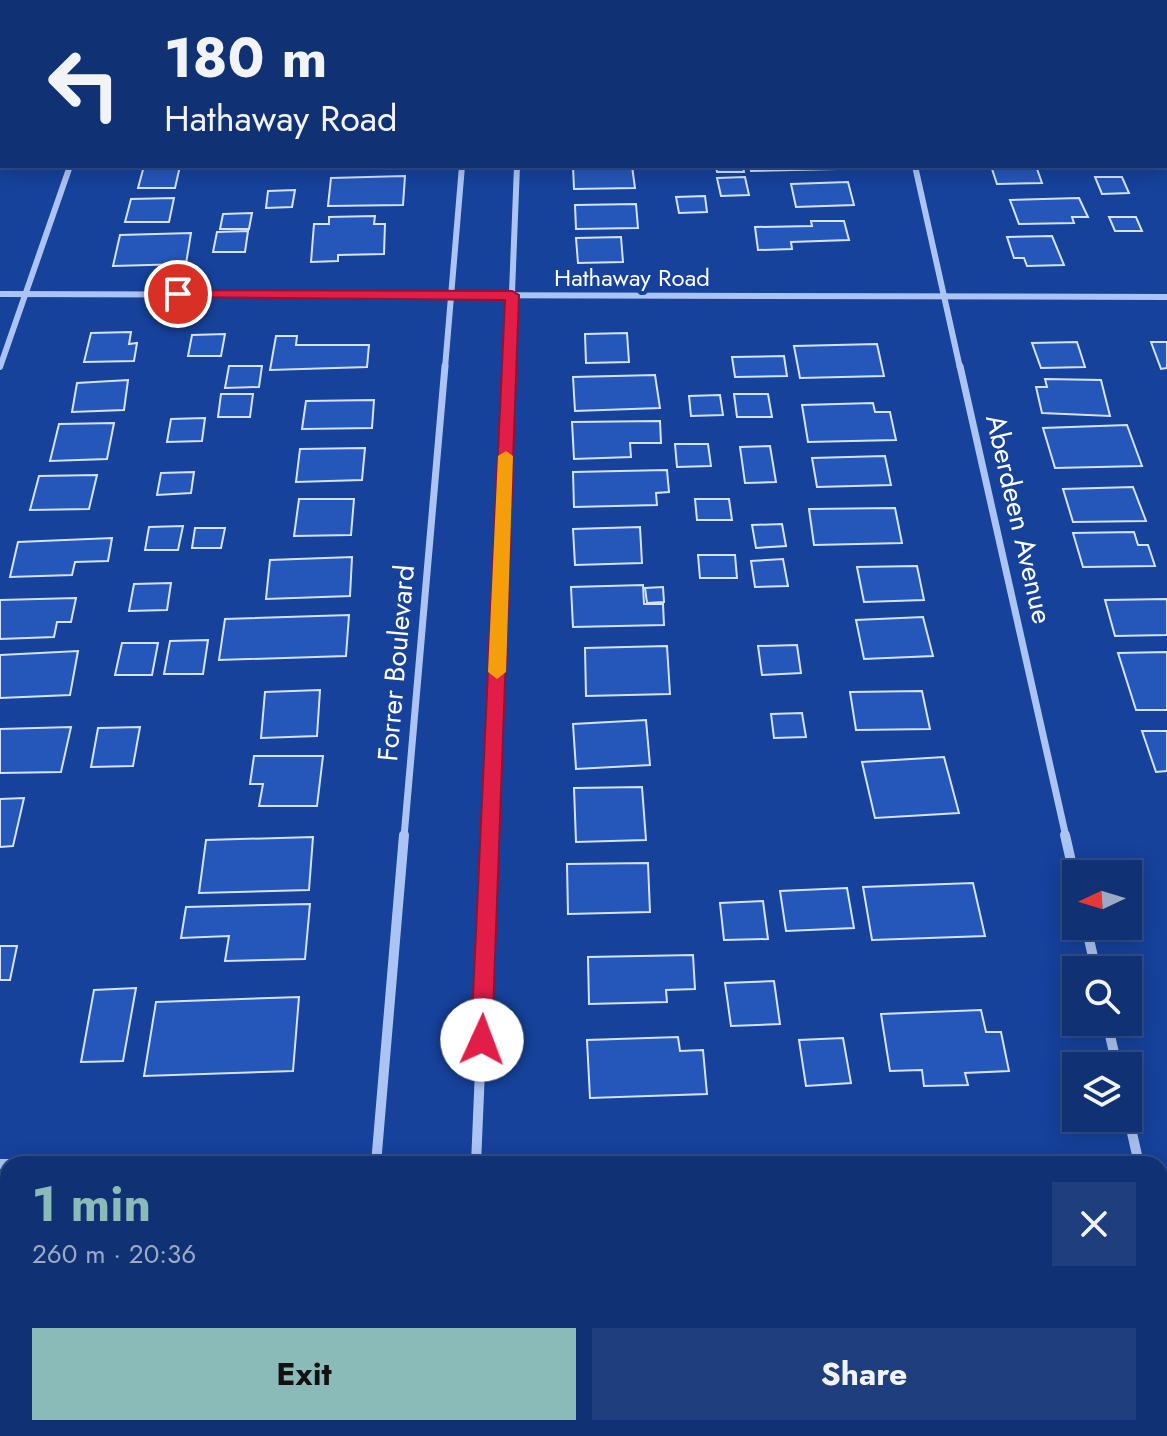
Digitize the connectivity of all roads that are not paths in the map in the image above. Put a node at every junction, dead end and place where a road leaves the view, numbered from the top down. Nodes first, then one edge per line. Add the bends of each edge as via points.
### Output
1 (69, 168) edge
2 (462, 168) edge
3 (517, 168) edge
4 (915, 168) edge
5 (0, 294) edge
6 (25, 294) junction
7 (452, 295) junction
8 (512, 295) junction
9 (944, 296) junction
10 (1167, 297) edge
11 (0, 367) edge
12 (1071, 860) edge
13 (1132, 1132) edge
14 (377, 1156) edge
15 (476, 1156) edge
16 (1137, 1156) edge

1 - 6 street
2 - 7 street, Forrer Boulevard
3 - 8 street
4 - 9 street, Aberdeen Avenue
5 - 6 street, Hathaway Road
6 - 7 street, Hathaway Road
6 - 11 street
7 - 8 street, Hathaway Road
7 - 14 street, Forrer Boulevard
8 - 9 street, Hathaway Road
8 - 15 street
9 - 10 street, Hathaway Road
9 - 12 street, Aberdeen Avenue
13 - 16 street

